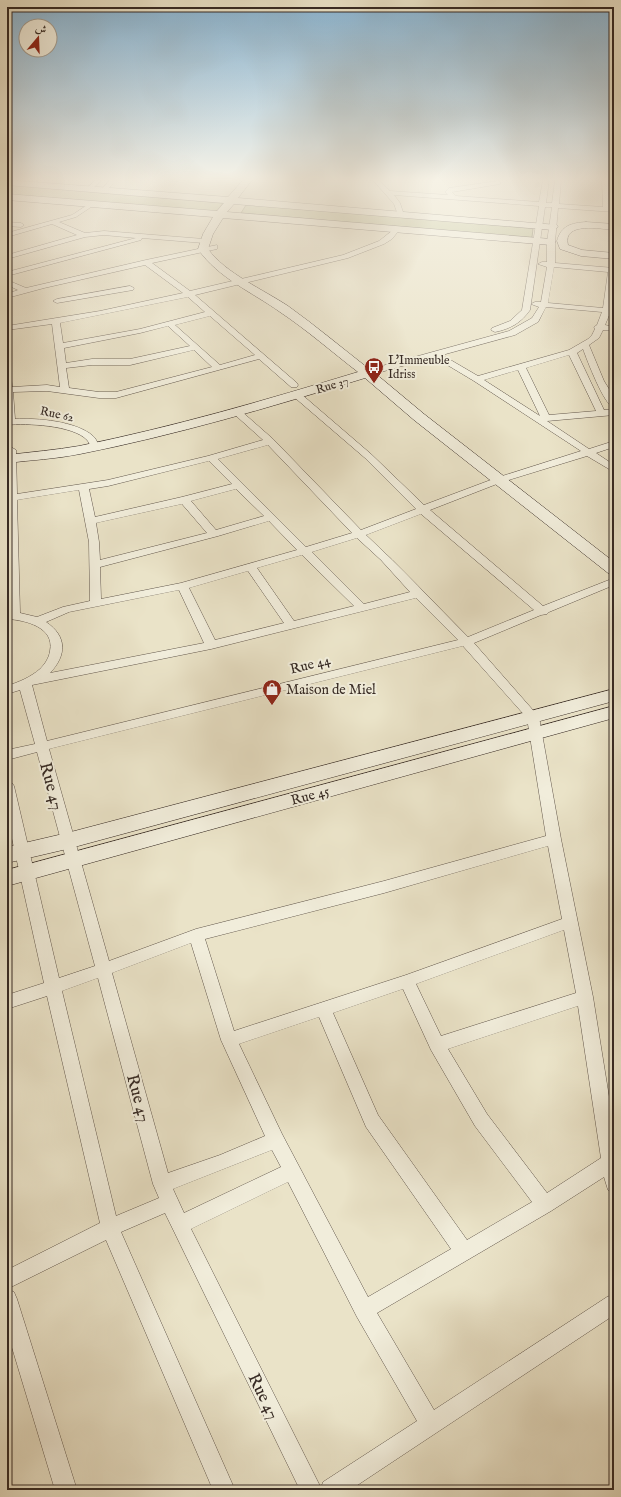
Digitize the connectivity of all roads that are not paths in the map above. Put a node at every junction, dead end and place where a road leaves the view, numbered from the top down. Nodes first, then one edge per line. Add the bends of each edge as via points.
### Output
1 (30, 250) edge
2 (97, 250) edge
3 (187, 250) edge
4 (210, 250) edge
5 (216, 250) edge
6 (362, 250) edge
7 (536, 250) edge
8 (551, 250) edge
9 (570, 250) edge
10 (7, 256) edge
11 (614, 256) edge
12 (146, 262) junction
13 (534, 263) junction
14 (550, 264) junction
15 (613, 270) edge
16 (7, 274) edge
17 (254, 279) junction
18 (7, 282) edge
19 (241, 282) junction
20 (25, 291) junction
21 (135, 293) junction
22 (189, 294) junction
23 (7, 296) edge
24 (57, 301) dead end
25 (528, 303) junction
26 (544, 305) junction
27 (610, 310) edge
28 (212, 313) junction
29 (56, 322) junction
30 (170, 324) junction
31 (322, 324) dead end
32 (598, 327) junction
33 (7, 328) edge
34 (503, 328) junction
35 (614, 329) edge
36 (512, 333) junction
37 (585, 345) junction
38 (59, 346) junction
39 (196, 347) junction
40 (572, 352) junction
41 (435, 354) junction
42 (262, 356) junction
43 (62, 366) junction
44 (369, 367) junction
45 (521, 367) junction
46 (219, 368) junction
47 (7, 375) edge
48 (477, 379) junction
49 (586, 381) junction
50 (600, 381) junction
51 (7, 390) edge
52 (65, 390) junction
53 (296, 390) junction
54 (614, 405) edge
55 (237, 412) junction
56 (614, 412) edge
57 (601, 413) junction
58 (542, 418) junction
59 (9, 422) edge
60 (270, 441) junction
61 (92, 442) junction
62 (614, 444) edge
63 (588, 452) junction
64 (9, 455) edge
65 (211, 458) junction
66 (614, 469) edge
67 (505, 478) junction
68 (239, 485) junction
69 (84, 488) junction
70 (10, 498) edge
71 (184, 500) junction
72 (422, 509) junction
73 (271, 517) junction
74 (91, 521) junction
75 (214, 534) junction
76 (360, 534) junction
77 (608, 548) dead end
78 (304, 551) junction
79 (95, 565) junction
80 (250, 566) junction
81 (614, 570) edge
82 (614, 581) edge
83 (183, 586) junction
84 (418, 594) junction
85 (96, 604) junction
86 (362, 608) junction
87 (543, 612) junction
88 (11, 615) edge
89 (39, 621) junction
90 (292, 626) junction
91 (466, 642) junction
92 (211, 645) junction
93 (28, 682) junction
94 (7, 690) edge
95 (614, 695) edge
96 (614, 712) edge
97 (535, 725) junction
98 (42, 746) junction
99 (7, 755) edge
100 (7, 786) edge
101 (554, 839) junction
102 (67, 841) junction
103 (14, 853) edge
104 (73, 861) junction
105 (17, 875) edge
106 (570, 922) junction
107 (196, 936) junction
108 (103, 970) junction
109 (407, 981) junction
110 (53, 988) junction
111 (585, 997) junction
112 (7, 1002) edge
113 (323, 1009) junction
114 (229, 1040) junction
115 (437, 1045) junction
116 (276, 1140) junction
117 (610, 1163) junction
118 (292, 1171) junction
119 (162, 1184) junction
120 (614, 1184) edge
121 (170, 1202) junction
122 (545, 1205) junction
123 (179, 1224) junction
124 (110, 1228) junction
125 (464, 1251) junction
126 (7, 1280) edge
127 (7, 1299) edge
128 (614, 1304) edge
129 (364, 1310) junction
130 (430, 1426) junction
131 (66, 1490) edge
132 (224, 1490) edge
133 (311, 1490) edge
134 (331, 1490) edge

1 - 10 street
2 - 16 street
3 - 12 street
4 - 19 street via 210,259
5 - 17 street
6 - 17 street via 345,257
7 - 13 street, Rue 37
8 - 14 street, Rue 37
9 - 11 street
12 - 20 street
12 - 22 street
13 - 14 street
13 - 25 street, Rue 37
14 - 15 street
14 - 26 street, Rue 37
15 - 27 street
17 - 19 street
17 - 31 street
18 - 20 street
19 - 22 street
19 - 44 street
20 - 23 street
21 - 22 street
21 - 24 street
21 - 29 street
22 - 28 street
25 - 26 street
25 - 34 street, Rue 37 via 521,318
26 - 27 street
26 - 36 street, Rue 37 via 535,320
27 - 32 street
28 - 30 street
28 - 42 street
29 - 33 street
29 - 38 street
30 - 38 street
30 - 39 street
32 - 35 street
32 - 37 street via 596,336
34 - 36 street
34 - 44 street, Rue 37
36 - 41 street, Rue 37
37 - 40 street
37 - 50 street
38 - 43 street
39 - 43 street via 130,362 92,362
39 - 46 street
40 - 45 street
40 - 49 street
41 - 44 street, Rue 37
41 - 48 street
42 - 46 street
42 - 53 street
43 - 52 street
44 - 53 street, Rue 37
44 - 67 street
45 - 48 street
45 - 58 street
46 - 52 street via 116,395
47 - 51 street
48 - 58 street
49 - 50 street
49 - 57 street
50 - 54 street
51 - 52 street
51 - 59 street
53 - 55 street, Rue 37
53 - 61 street, Rue 37 via 174,419
53 - 72 street
55 - 60 street
55 - 61 street, Rue 37
56 - 57 street
57 - 58 street
58 - 63 street
59 - 61 street, Rue 62 via 34,421 56,425 77,431
60 - 65 street
60 - 76 street
61 - 64 street, Rue 37
62 - 63 street
63 - 66 street
63 - 67 street
64 - 70 street
65 - 68 street
65 - 69 street
67 - 72 street
67 - 77 street
67 - 81 street
68 - 71 street
68 - 73 street
69 - 70 street
69 - 74 street
70 - 88 street
71 - 74 street
71 - 75 street
72 - 76 street
72 - 87 street
73 - 75 street
73 - 78 street
74 - 79 street
75 - 79 street
76 - 78 street
76 - 84 street via 386,558
78 - 80 street
78 - 86 street
79 - 85 street
80 - 83 street
80 - 90 street
82 - 87 street, Rue 44
83 - 85 street
83 - 92 street
84 - 86 street
84 - 91 street
85 - 89 street via 62,610
86 - 90 street
87 - 91 street, Rue 44
88 - 89 street
89 - 93 street via 52,630 58,642 56,656 47,669
90 - 92 street
91 - 97 street
91 - 98 street, Rue 44
92 - 93 street
93 - 94 street
93 - 98 street, Rue 47
95 - 97 street, Rue 45
96 - 97 street, Rue 45
97 - 101 street
97 - 102 street, Rue 45
97 - 104 street, Rue 45
98 - 99 street, Rue 44
98 - 102 street, Rue 47
100 - 103 street
101 - 106 street
101 - 107 street
102 - 103 street, Rue 45
102 - 104 street, Rue 47
103 - 105 street
104 - 105 street, Rue 45
104 - 108 street, Rue 47
105 - 110 street
106 - 109 street
106 - 111 street
107 - 108 street
107 - 114 street
108 - 110 street
108 - 119 street, Rue 47
109 - 113 street
109 - 115 street
110 - 112 street
110 - 124 street
111 - 115 street
111 - 117 street
113 - 114 street
113 - 125 street via 372,1121
114 - 116 street
115 - 122 street via 481,1120
116 - 118 street
116 - 119 street via 204,1170
117 - 120 street
117 - 122 street
118 - 123 street
118 - 129 street
119 - 121 street, Rue 47
121 - 123 street, Rue 47
121 - 124 street
122 - 125 street
123 - 133 street, Rue 47
124 - 126 street
124 - 132 street
125 - 129 street
127 - 131 street
128 - 130 street
129 - 130 street
130 - 134 street

